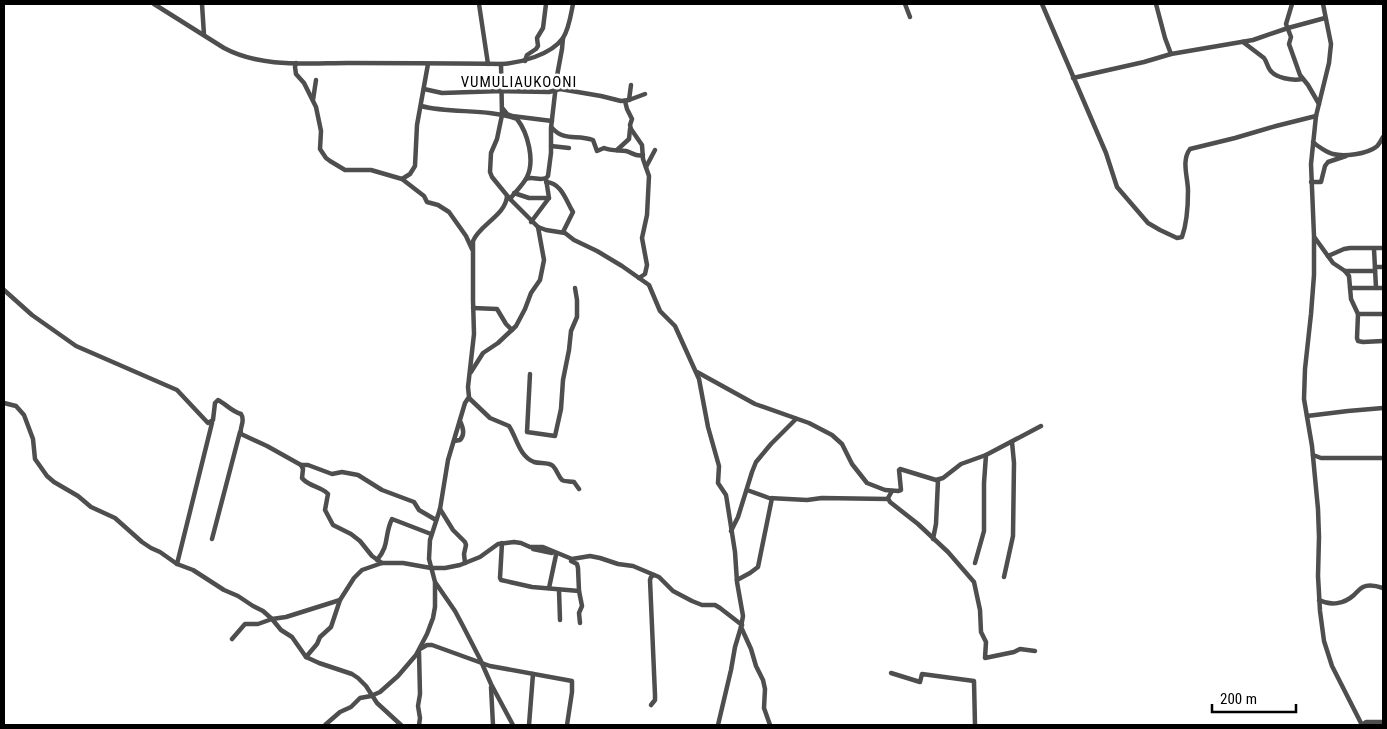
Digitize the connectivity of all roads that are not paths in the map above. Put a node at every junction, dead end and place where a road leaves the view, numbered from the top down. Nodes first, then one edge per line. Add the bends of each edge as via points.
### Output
1 (154, 4) edge
2 (202, 4) edge
3 (479, 4) edge
4 (546, 4) edge
5 (573, 4) edge
6 (905, 4) edge
7 (1042, 4) edge
8 (1156, 4) edge
9 (1292, 4) edge
10 (1323, 4) edge
11 (910, 17) dead end
12 (1325, 18) junction
13 (1288, 28) junction
14 (204, 35) junction
15 (563, 38) junction
16 (1243, 42) junction
17 (1171, 54) junction
18 (525, 60) junction
19 (296, 62) junction
20 (428, 64) junction
21 (488, 64) junction
22 (501, 64) junction
23 (1073, 78) junction
24 (1302, 79) junction
25 (316, 80) dead end
26 (631, 85) dead end
27 (424, 89) junction
28 (555, 90) junction
29 (502, 91) junction
30 (645, 94) dead end
31 (314, 100) junction
32 (627, 101) junction
33 (1318, 104) junction
34 (421, 106) junction
35 (503, 109) junction
36 (502, 116) junction
37 (1316, 116) junction
38 (552, 121) junction
39 (631, 127) junction
40 (551, 128) junction
41 (1383, 137) edge
42 (1313, 142) junction
43 (551, 146) junction
44 (569, 148) dead end
45 (617, 150) junction
46 (655, 150) dead end
47 (643, 155) junction
48 (1346, 156) junction
49 (646, 166) junction
50 (402, 179) junction
51 (526, 179) junction
52 (546, 180) junction
53 (1311, 182) junction
54 (514, 193) junction
55 (508, 198) junction
56 (548, 198) junction
57 (531, 222) junction
58 (538, 227) junction
59 (563, 232) junction
60 (1314, 236) junction
61 (1383, 248) edge
62 (472, 249) junction
63 (1374, 249) junction
64 (1328, 256) junction
65 (1383, 267) edge
66 (1375, 269) junction
67 (1345, 271) junction
68 (639, 278) junction
69 (575, 288) dead end
70 (1350, 288) junction
71 (1376, 288) junction
72 (1383, 288) edge
73 (4, 290) edge
74 (473, 308) junction
75 (1358, 314) junction
76 (1383, 314) edge
77 (512, 330) junction
78 (1383, 341) edge
79 (696, 372) junction
80 (469, 374) junction
81 (530, 374) dead end
82 (469, 398) junction
83 (4, 403) edge
84 (1383, 408) edge
85 (1307, 416) junction
86 (796, 419) junction
87 (212, 421) junction
88 (1041, 426) dead end
89 (240, 430) junction
90 (1012, 442) junction
91 (986, 455) junction
92 (1315, 457) junction
93 (1383, 458) edge
94 (301, 465) junction
95 (938, 480) junction
96 (579, 489) dead end
97 (747, 490) junction
98 (892, 490) junction
99 (772, 498) junction
100 (888, 499) junction
101 (440, 509) junction
102 (436, 520) junction
103 (731, 532) junction
104 (432, 534) junction
105 (212, 539) dead end
106 (933, 539) junction
107 (502, 544) junction
108 (492, 548) junction
109 (502, 552) junction
110 (556, 555) junction
111 (380, 562) junction
112 (465, 563) junction
113 (975, 563) dead end
114 (177, 564) junction
115 (431, 568) junction
116 (654, 575) junction
117 (1004, 577) dead end
118 (737, 580) junction
119 (435, 582) junction
120 (549, 588) junction
121 (1383, 588) edge
122 (559, 590) junction
123 (578, 591) junction
124 (340, 600) junction
125 (1319, 600) junction
126 (272, 619) junction
127 (560, 620) dead end
128 (580, 623) dead end
129 (742, 626) junction
130 (232, 639) dead end
131 (419, 650) junction
132 (1035, 651) dead end
133 (306, 657) junction
134 (482, 664) junction
135 (490, 666) junction
136 (891, 673) dead end
137 (533, 674) junction
138 (491, 684) junction
139 (371, 696) junction
140 (651, 706) dead end
141 (1383, 722) edge
142 (325, 725) edge
143 (402, 725) edge
144 (419, 725) edge
145 (492, 725) edge
146 (513, 725) edge
147 (529, 725) edge
148 (566, 725) edge
149 (718, 725) edge
150 (770, 725) edge
151 (975, 725) edge
152 (1362, 725) edge

1 - 14 street
2 - 14 street
3 - 21 street
4 - 18 street via 537,48
5 - 15 street
6 - 11 street
7 - 23 street
8 - 17 street
9 - 13 street via 1286,24
10 - 12 street
12 - 13 street
12 - 33 street via 1331,44
13 - 16 street
13 - 24 street via 1294,60
14 - 19 street via 247,58
15 - 18 street via 549,50
15 - 28 street
16 - 17 street
16 - 24 street via 1264,58 1273,73 1295,81
17 - 23 street
18 - 22 street
19 - 20 street
19 - 31 street via 296,74
20 - 21 street
20 - 27 street
21 - 22 street
22 - 29 street
23 - 37 street via 1106,153 1117,187 1148,223 1177,238 1182,237 1185,226 1188,193 1185,161 1190,149
24 - 33 street
25 - 31 street
26 - 32 street
27 - 29 street via 442,93
27 - 34 street
28 - 29 street
28 - 32 street
28 - 38 street
29 - 35 street
30 - 32 street
31 - 50 street via 320,148 326,158 345,170 371,170
32 - 39 street
33 - 37 street
34 - 36 street
34 - 50 street via 414,168
35 - 36 street
35 - 38 street via 512,116
36 - 51 street via 518,120 523,129 530,158
36 - 55 street via 490,172
37 - 42 street
38 - 40 street
39 - 45 street via 629,138
39 - 47 street via 642,145
40 - 43 street
40 - 45 street via 566,137 593,140 597,152 604,148
41 - 48 street via 1376,147
42 - 48 street via 1331,154
42 - 53 street
43 - 44 street
43 - 52 street
45 - 47 street
46 - 49 street
47 - 49 street
48 - 53 street via 1328,162 1321,182
49 - 68 street via 649,176 647,220 642,238 647,265
50 - 62 street via 427,202 449,212
51 - 52 street
51 - 54 street
52 - 56 street
52 - 59 street via 558,188 573,210
53 - 60 street
54 - 55 street
54 - 56 street via 529,198
55 - 57 street
55 - 62 street via 477,234
56 - 57 street
57 - 58 street
58 - 59 street
58 - 77 street via 544,260 540,280
59 - 68 street
60 - 64 street
60 - 85 street via 1313,293 1303,390
61 - 63 street
62 - 74 street
63 - 64 street via 1344,249
63 - 66 street
64 - 67 street via 1332,263
65 - 66 street
66 - 67 street
66 - 71 street
67 - 70 street
68 - 79 street via 649,285 660,311 675,326
69 - 81 street via 577,314 571,331 556,436 527,432
70 - 71 street
70 - 75 street
71 - 72 street
73 - 87 street via 68,342 172,387 207,423
74 - 77 street via 497,308
74 - 80 street via 474,334
75 - 76 street
75 - 78 street via 1358,341
77 - 80 street via 483,353
79 - 86 street via 755,404
79 - 103 street via 720,466 718,483 726,494
80 - 82 street
82 - 96 street via 490,418 509,426 521,451 529,458 552,465 561,478 574,482
82 - 101 street via 448,460
83 - 114 street via 16,406 24,415 33,439 35,460 47,476 91,507 115,518 142,542
84 - 85 street
85 - 92 street
86 - 97 street via 756,462
86 - 98 street via 837,439 867,482
87 - 89 street via 219,400 243,416
87 - 114 street
88 - 90 street
89 - 94 street via 243,436
89 - 105 street
90 - 91 street
90 - 117 street via 1013,536
91 - 95 street via 964,463
91 - 113 street via 984,531
92 - 93 street
92 - 125 street
94 - 102 street via 333,474 358,475 382,490 414,502 419,510
94 - 111 street via 305,481 328,494 325,510 332,524 360,541
95 - 98 street via 900,469 901,490
95 - 106 street
97 - 99 street
97 - 103 street
98 - 100 street
99 - 100 street
99 - 118 street via 758,567
100 - 106 street
101 - 102 street
101 - 112 street via 465,544
102 - 104 street
103 - 118 street
104 - 111 street via 392,519
104 - 115 street via 428,554
106 - 132 street via 974,582 986,658 1020,649
107 - 108 street
107 - 109 street
107 - 110 street via 521,545
107 - 116 street via 518,542 530,547 543,547 575,559 600,558
108 - 109 street
108 - 112 street
109 - 120 street via 501,580
110 - 120 street
110 - 123 street via 577,564
111 - 115 street
111 - 124 street via 356,575
112 - 115 street
114 - 126 street via 200,574
115 - 119 street
116 - 129 street via 673,591 697,603 718,606
116 - 140 street via 650,580 655,695
118 - 129 street
119 - 131 street via 434,613
119 - 134 street via 458,616
120 - 122 street
121 - 125 street via 1364,586 1341,603 1328,604
122 - 123 street
122 - 127 street
123 - 128 street via 582,605
124 - 126 street
124 - 133 street via 331,626
125 - 152 street via 1328,656
126 - 130 street via 245,624
126 - 133 street via 292,637
129 - 149 street
129 - 150 street via 763,680 764,708
131 - 134 street via 432,645
131 - 139 street via 398,676
131 - 144 street
133 - 139 street via 352,674 364,683
134 - 135 street
134 - 138 street
135 - 137 street
135 - 138 street
136 - 151 street via 919,682 922,674 974,681
137 - 147 street
137 - 148 street via 572,681
138 - 145 street
138 - 146 street
139 - 142 street via 360,698
139 - 143 street
141 - 152 street

